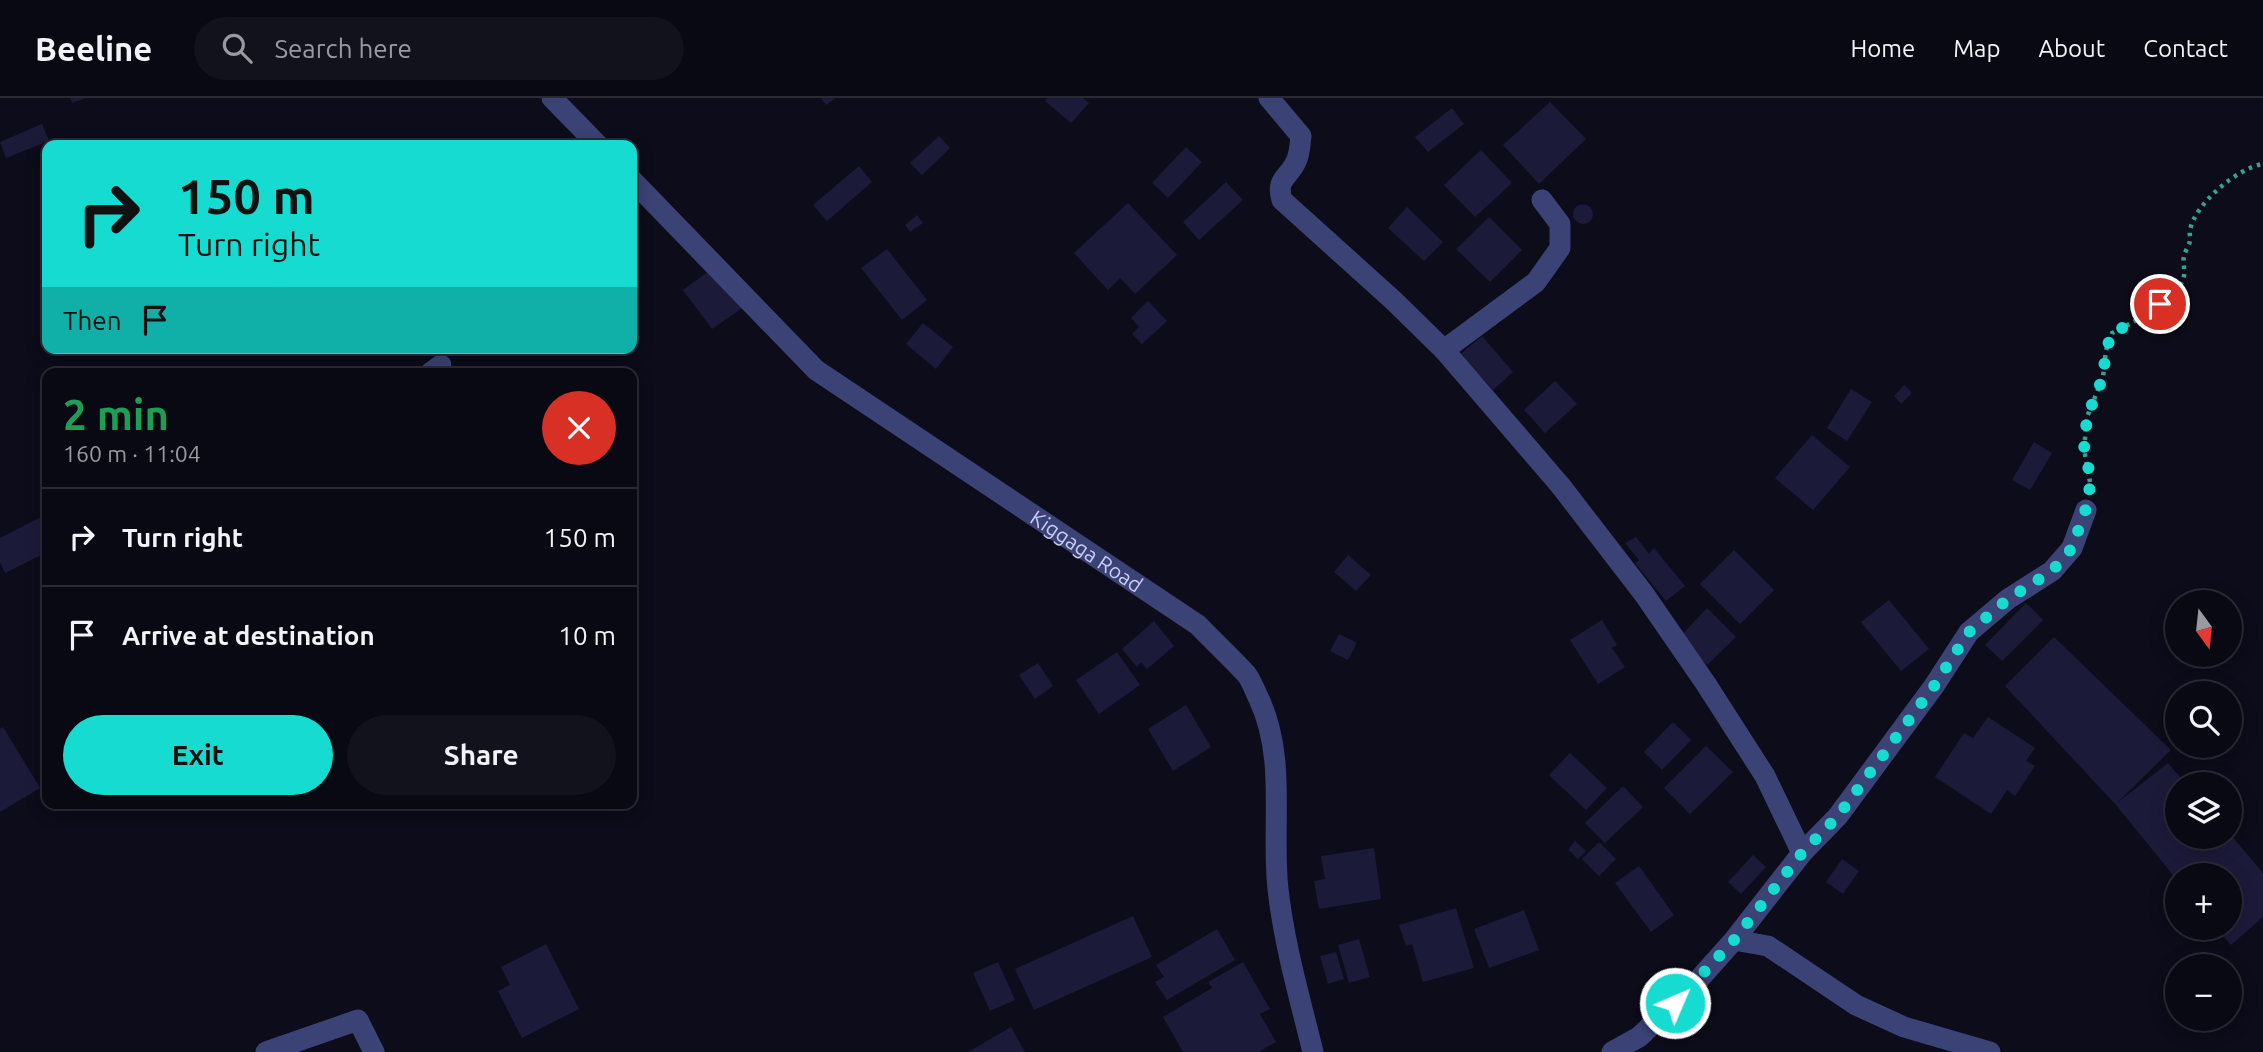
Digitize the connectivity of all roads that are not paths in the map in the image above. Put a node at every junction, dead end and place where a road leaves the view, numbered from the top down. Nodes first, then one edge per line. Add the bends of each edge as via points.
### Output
1 (552, 98) edge
2 (1269, 98) edge
3 (593, 140) edge
4 (637, 185) edge
5 (1542, 200) dead end
6 (1444, 350) junction
7 (2086, 510) road end
8 (1802, 853) junction
9 (1734, 940) junction
10 (266, 1052) edge
11 (374, 1052) edge
12 (1313, 1052) edge
13 (1612, 1052) edge
14 (1990, 1052) edge

1 - 3 street
2 - 6 street via 1301,136 1297,161 1281,182 1282,200
4 - 12 street, Kiggaga Road via 816,370 1198,625 1248,677 1273,739 1278,892
5 - 6 street via 1560,224 1560,248 1536,282
6 - 8 street via 1560,485 1644,594 1765,776
7 - 8 street via 2072,548 2052,571 1969,632 1838,816
8 - 9 street
9 - 13 street via 1639,1037
9 - 14 street via 1768,946 1856,1005 1904,1027
10 - 11 street via 358,1020

